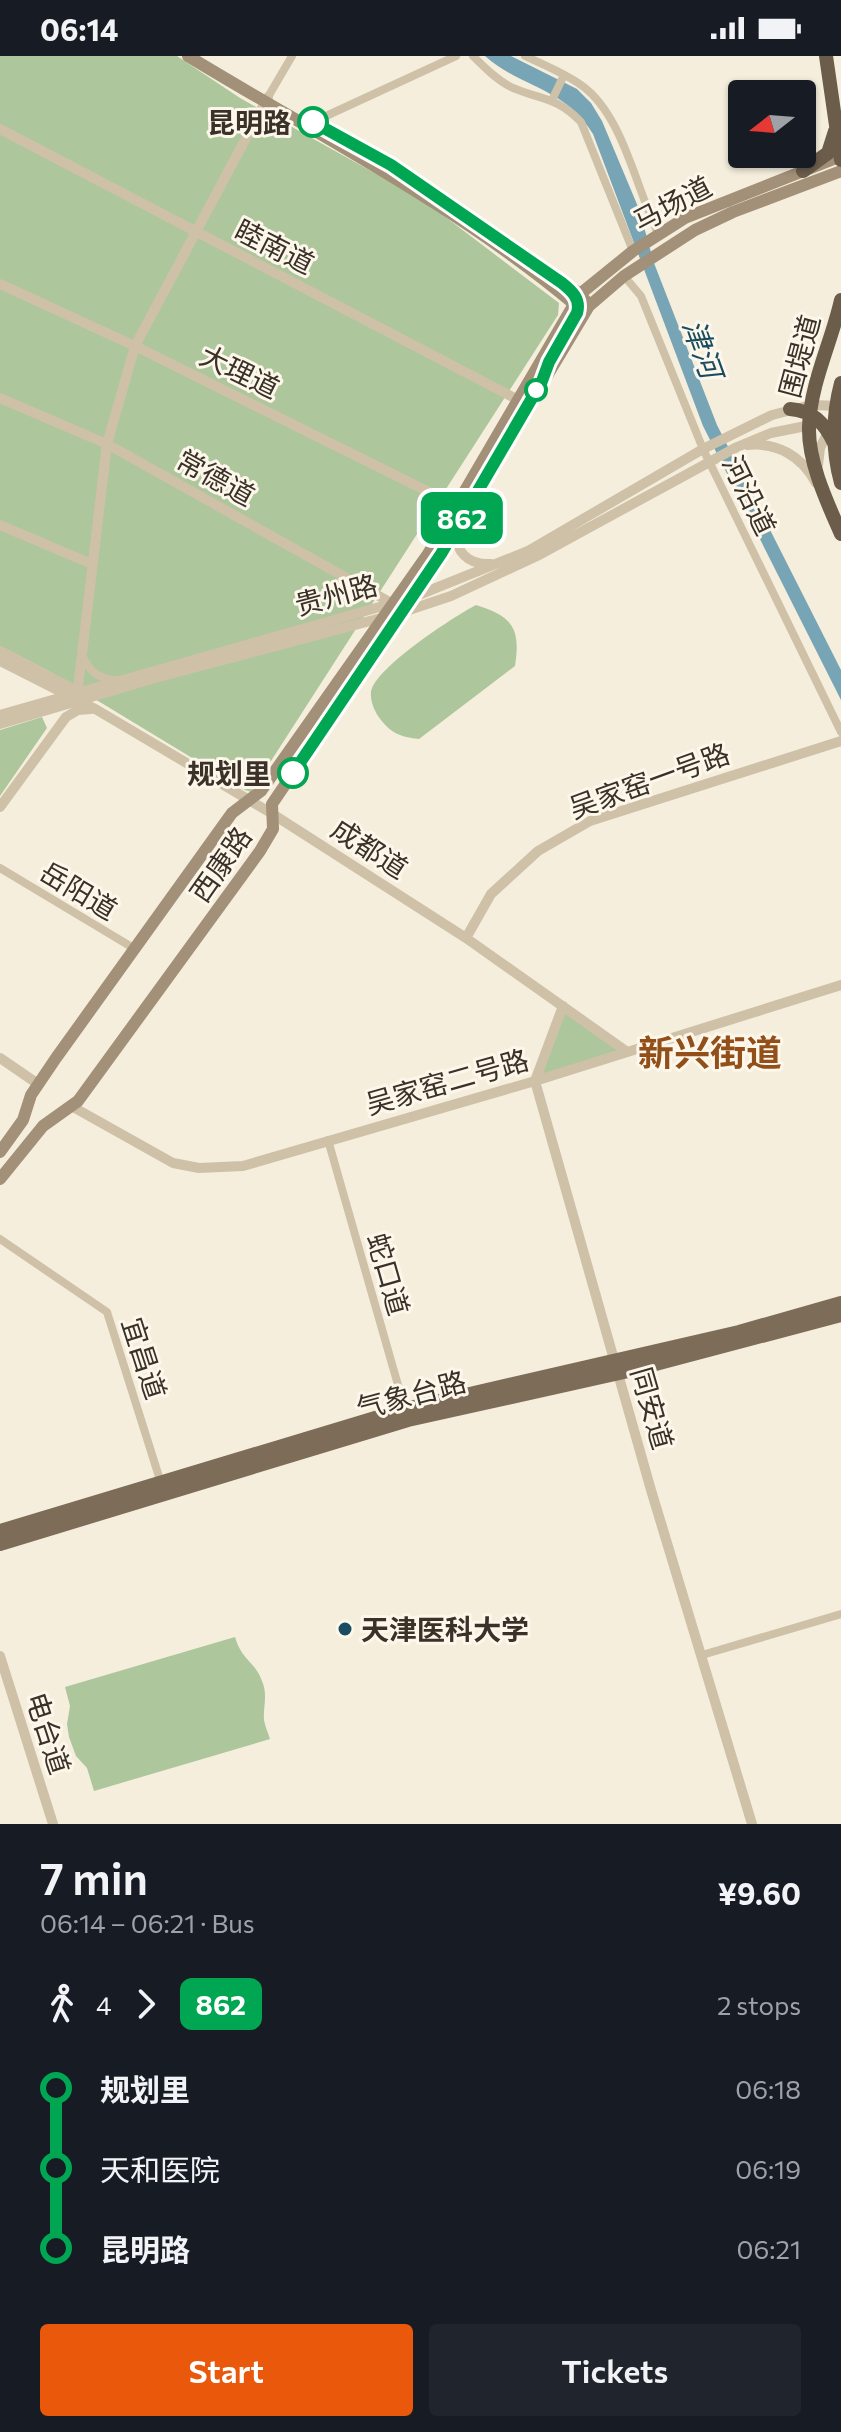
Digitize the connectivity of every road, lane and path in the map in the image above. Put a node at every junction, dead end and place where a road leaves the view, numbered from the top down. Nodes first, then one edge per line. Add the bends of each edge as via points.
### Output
1 (188, 56) edge
2 (200, 56) edge
3 (292, 56) edge
4 (456, 56) edge
5 (473, 56) edge
6 (525, 56) edge
7 (826, 56) edge
8 (564, 75) junction
9 (266, 100) junction
10 (552, 100) junction
11 (313, 122) junction
12 (836, 123) junction
13 (0, 129) edge
14 (841, 163) edge
15 (805, 178) junction
16 (195, 231) junction
17 (658, 233) junction
18 (633, 251) junction
19 (624, 276) junction
20 (0, 284) edge
21 (558, 285) junction
22 (841, 300) edge
23 (580, 301) junction
24 (562, 324) junction
25 (135, 346) junction
26 (841, 383) edge
27 (0, 398) edge
28 (523, 402) junction
29 (790, 409) joint
30 (829, 423) edge
31 (107, 444) junction
32 (737, 447) junction
33 (703, 449) junction
34 (710, 461) junction
35 (840, 482) edge
36 (457, 506) junction
37 (830, 509) junction
38 (0, 525) edge
39 (457, 526) junction
40 (841, 534) edge
41 (505, 562) junction
42 (92, 564) junction
43 (411, 598) junction
44 (396, 608) junction
45 (382, 618) junction
46 (0, 651) edge
47 (82, 655) junction
48 (0, 661) edge
49 (35, 680) junction
50 (116, 680) junction
51 (74, 696) junction
52 (39, 703) junction
53 (97, 710) junction
54 (0, 715) edge
55 (0, 724) edge
56 (841, 732) edge
57 (841, 741) edge
58 (249, 799) junction
59 (0, 807) edge
60 (271, 813) junction
61 (0, 868) edge
62 (466, 938) junction
63 (135, 949) junction
64 (841, 985) edge
65 (563, 1006) junction
66 (626, 1051) junction
67 (0, 1058) edge
68 (535, 1081) junction
69 (38, 1084) junction
70 (73, 1107) junction
71 (328, 1140) junction
72 (0, 1152) edge
73 (0, 1179) edge
74 (0, 1239) edge
75 (841, 1303) edge
76 (841, 1315) edge
77 (616, 1367) junction
78 (406, 1414) junction
79 (163, 1489) junction
80 (0, 1531) edge
81 (0, 1544) edge
82 (841, 1614) edge
83 (702, 1655) junction
84 (0, 1656) edge
85 (53, 1824) edge
86 (752, 1824) edge

1 - 9 main road
2 - 9 main road
3 - 9 street
4 - 11 street
5 - 10 street via 513,88
6 - 8 street
7 - 12 highway
8 - 10 street
8 - 17 street via 600,103
9 - 11 main road
9 - 16 street
9 - 21 main road
10 - 18 street via 581,122
11 - 21 main road via 391,165
12 - 14 highway
12 - 15 highway via 828,153
13 - 16 street, 睦南道
14 - 15 highway
15 - 17 main road, 马场道 via 706,208
15 - 19 main road, 马场道 via 666,247
16 - 25 street
16 - 28 street, 睦南道
17 - 18 main road, 马场道
18 - 21 main road via 584,280
18 - 23 main road, 马场道
19 - 23 main road, 马场道
19 - 33 street, 河沿道 via 641,296
20 - 25 street, 大理道
21 - 23 main road
21 - 24 main road via 565,306
22 - 30 highway, 围堤道
23 - 24 main road, 西康路
23 - 28 main road, 西康路 via 542,381
24 - 28 main road, 西康路
25 - 31 street
25 - 36 street, 大理道
26 - 30 highway, 围堤道
27 - 31 street, 常德道
28 - 36 main road, 西康路
28 - 39 main road, 西康路
29 - 30 highway
29 - 33 street, 贵州路
30 - 32 street, 贵州路 via 771,433
30 - 35 highway
30 - 37 highway via 818,470
31 - 42 street
31 - 44 street, 常德道
32 - 34 street, 贵州路
32 - 37 street via 768,445 786,451 812,476
33 - 34 street, 河沿道
33 - 41 street, 贵州路
34 - 44 street, 贵州路 via 500,575 451,596
34 - 56 street, 河沿道
36 - 44 main road, 西康路
37 - 40 highway
38 - 42 street
39 - 41 street via 457,547 464,557 482,564
39 - 43 main road, 西康路
41 - 43 street, 贵州路
42 - 47 street
43 - 44 main road, 西康路
44 - 45 main road, 西康路
44 - 50 street, 贵州路
44 - 60 main road, 西康路
45 - 51 street, 贵州路
45 - 58 main road, 西康路 via 261,791
46 - 51 street, 成都道
47 - 50 street via 94,673
47 - 51 street
48 - 49 street, 成都道
49 - 51 street, 成都道
49 - 52 street via 42,692
50 - 51 street, 贵州路
51 - 52 street, 贵州路
51 - 53 street, 成都道
51 - 55 street, 贵州路
52 - 54 street, 贵州路
53 - 58 street, 成都道
53 - 59 street via 78,710 66,717
57 - 62 street, 吴家窑一号路 via 590,821 538,851 491,894
58 - 60 street, 成都道
58 - 63 main road, 西康路 via 232,813
60 - 62 street, 成都道
60 - 70 main road, 西康路 via 273,829 260,851
61 - 63 street, 岳阳道
62 - 65 street, 成都道
63 - 69 main road, 西康路
64 - 66 street, 吴家窑二号路
65 - 66 street, 成都道
65 - 68 street
66 - 68 street, 吴家窑二号路
67 - 69 street
68 - 71 street, 吴家窑二号路
68 - 77 street, 同安道
69 - 72 main road, 西康路 via 23,1120
70 - 71 street, 吴家窑二号路 via 163,1159 199,1168 243,1166
70 - 73 main road, 西康路 via 43,1126
71 - 78 street, 蛇口道
74 - 79 street, 宜昌道 via 107,1312
75 - 77 main road, 气象台路
76 - 77 main road, 气象台路
77 - 78 main road, 气象台路
77 - 83 street, 同安道
78 - 79 main road, 气象台路
79 - 80 main road, 气象台路
79 - 81 main road, 气象台路
82 - 83 street
83 - 86 street, 同安道
84 - 85 street, 电台道

